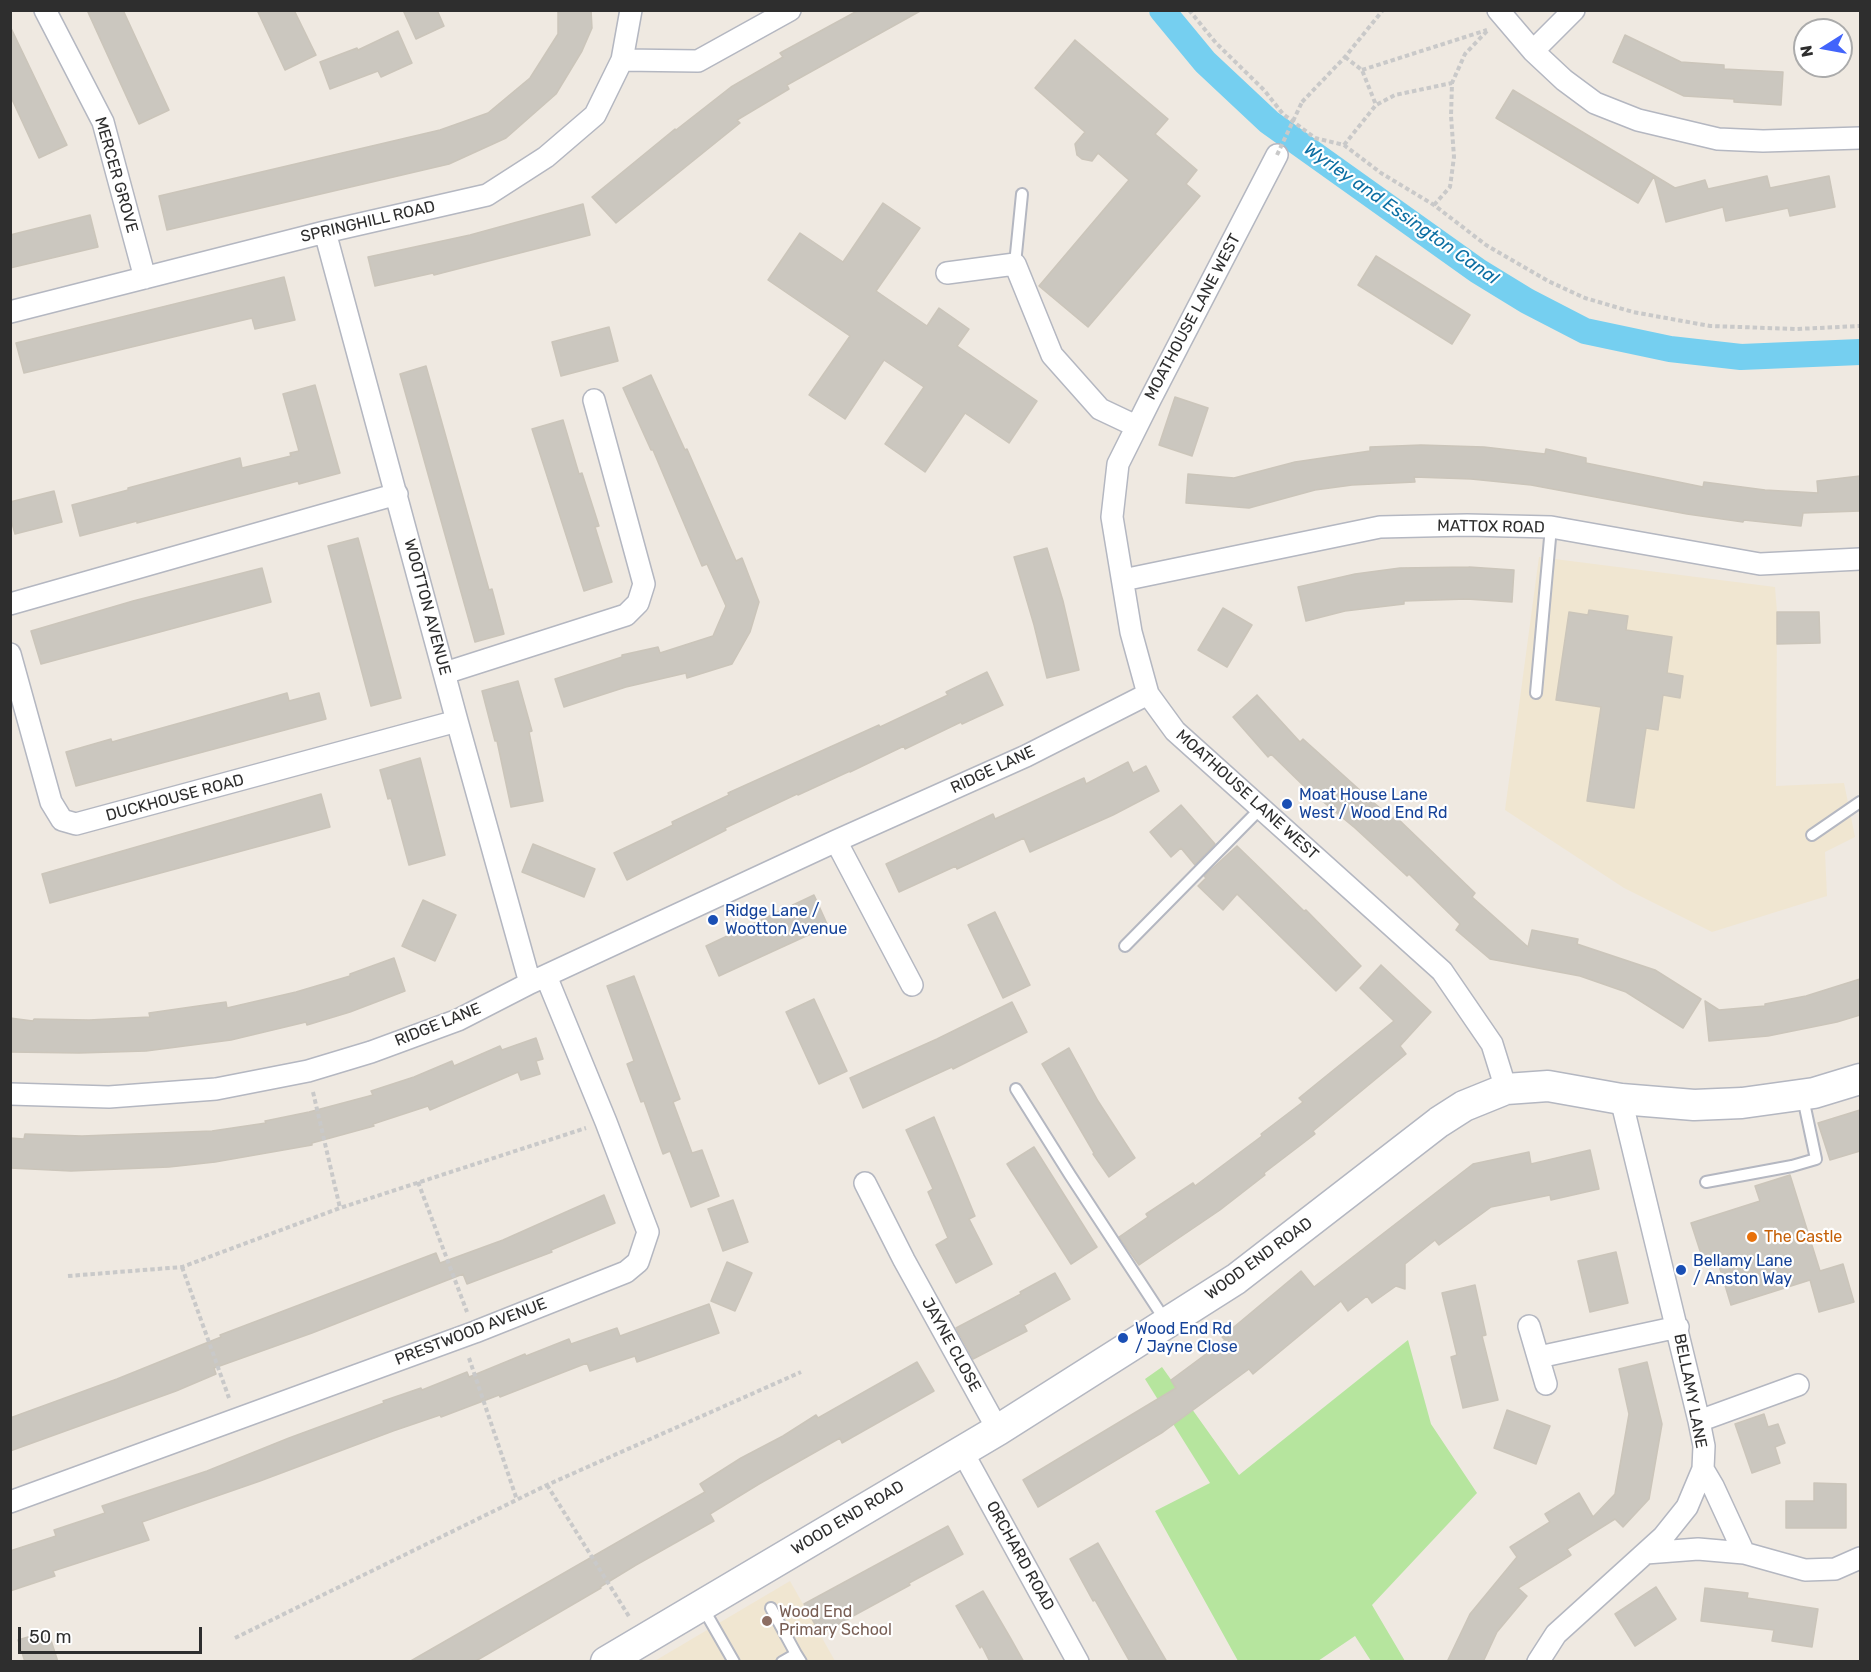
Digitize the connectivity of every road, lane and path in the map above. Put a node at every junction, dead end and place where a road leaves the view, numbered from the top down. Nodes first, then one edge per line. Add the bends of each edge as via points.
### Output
1 (45, 10) edge
2 (631, 10) edge
3 (790, 10) edge
4 (1189, 10) edge
5 (1383, 10) edge
6 (1498, 10) edge
7 (1574, 10) edge
8 (1533, 51) junction
9 (1345, 57) junction
10 (622, 60) junction
11 (1362, 70) junction
12 (1452, 83) junction
13 (1376, 105) junction
14 (1860, 138) edge
15 (1344, 145) junction
16 (1277, 155) joint
17 (1022, 194) dead end
18 (1434, 205) junction
19 (325, 231) junction
20 (1015, 264) junction
21 (947, 273) dead end
22 (145, 278) junction
23 (10, 312) edge
24 (1860, 326) edge
25 (594, 400) dead end
26 (1136, 426) junction
27 (397, 494) junction
28 (1551, 528) junction
29 (1860, 559) edge
30 (1123, 580) junction
31 (10, 604) edge
32 (10, 654) edge
33 (445, 672) junction
34 (1536, 693) dead end
35 (1149, 694) junction
36 (457, 721) junction
37 (1860, 802) edge
38 (1261, 808) junction
39 (1812, 835) dead end
40 (836, 841) junction
41 (1125, 946) dead end
42 (538, 979) junction
43 (912, 985) dead end
44 (308, 1071) junction
45 (1860, 1078) edge
46 (1016, 1089) dead end
47 (1506, 1089) junction
48 (10, 1094) edge
49 (1802, 1094) junction
50 (1621, 1099) junction
51 (606, 1122) junction
52 (418, 1182) junction
53 (865, 1182) dead end
54 (1706, 1182) dead end
55 (340, 1208) junction
56 (182, 1268) junction
57 (68, 1276) dead end
58 (1167, 1323) junction
59 (1529, 1326) dead end
60 (1678, 1327) junction
61 (468, 1334) junction
62 (1539, 1357) junction
63 (801, 1372) dead end
64 (1546, 1384) dead end
65 (1798, 1385) dead end
66 (236, 1419) junction
67 (1699, 1420) junction
68 (998, 1430) junction
69 (962, 1451) junction
70 (1703, 1469) junction
71 (547, 1485) junction
72 (517, 1500) junction
73 (10, 1502) edge
74 (1646, 1553) junction
75 (1744, 1553) junction
76 (1860, 1558) edge
77 (701, 1605) junction
78 (771, 1608) dead end
79 (236, 1638) dead end
80 (643, 1640) junction
81 (798, 1658) edge
82 (606, 1662) edge
83 (734, 1662) edge
84 (782, 1662) edge
85 (1078, 1662) edge
86 (1538, 1662) edge

1 - 22 street, MERCER GROVE via 103,122
2 - 10 street, SPRINGHILL ROAD
3 - 10 street via 698,62
4 - 15 path via 1283,114 1315,138
5 - 9 path
6 - 8 street
7 - 8 street
8 - 14 street via 1595,103 1638,120 1718,140
9 - 11 path
9 - 16 path, bridge via 1302,102
10 - 19 street, SPRINGHILL ROAD via 595,115 546,157 487,195
11 - 12 path via 1490,29 1465,54
11 - 13 path
12 - 13 path via 1395,95
12 - 18 path via 1454,157 1450,187
13 - 15 path
15 - 18 path
16 - 26 street, MOATHOUSE LANE WEST
17 - 20 lane
18 - 24 path via 1486,245 1548,281 1585,298 1633,312 1710,326
19 - 22 street, SPRINGHILL ROAD
19 - 27 street, WOOTTON AVENUE
20 - 21 street
20 - 26 street via 1052,355 1100,409
22 - 23 street, SPRINGHILL ROAD
25 - 33 street via 644,584 638,603 626,615
26 - 30 street, MOATHOUSE LANE WEST via 1118,464 1113,517
27 - 31 street
27 - 33 street, WOOTTON AVENUE
28 - 29 street, MATTOX ROAD via 1760,564
28 - 30 street, MATTOX ROAD via 1380,528
28 - 34 lane
30 - 35 street, MOATHOUSE LANE WEST via 1131,632
32 - 36 street, DUCKHOUSE ROAD via 51,802 62,820 76,824
33 - 36 street, WOOTTON AVENUE
35 - 38 street, MOATHOUSE LANE WEST via 1175,731
35 - 40 street, RIDGE LANE via 1026,756
36 - 42 street, WOOTTON AVENUE
37 - 39 lane
38 - 41 lane
38 - 47 street, MOATHOUSE LANE WEST via 1442,971 1492,1044
40 - 42 street, RIDGE LANE
40 - 43 street
42 - 44 street, RIDGE LANE via 458,1020
42 - 51 street, PRESTWOOD AVENUE
44 - 48 street, RIDGE LANE via 216,1089 152,1095
44 - 55 path
45 - 49 street, WOOD END ROAD
46 - 58 lane
47 - 50 street, WOOD END ROAD via 1548,1086
47 - 58 street, WOOD END ROAD via 1464,1106 1439,1122 1236,1279
49 - 50 street, WOOD END ROAD via 1694,1105
49 - 54 lane via 1816,1159
50 - 60 street, BELLAMY LANE
51 - 52 path
51 - 61 street, PRESTWOOD AVENUE via 648,1232 638,1262 626,1272
52 - 55 path
52 - 61 path
53 - 68 street, JAYNE CLOSE
55 - 56 path
56 - 57 path
56 - 66 path
58 - 68 street, WOOD END ROAD
59 - 62 street
60 - 62 street
60 - 67 street, BELLAMY LANE
61 - 66 street, PRESTWOOD AVENUE
61 - 72 path
62 - 64 street
63 - 71 path
65 - 67 street
66 - 73 street, PRESTWOOD AVENUE
67 - 70 street, BELLAMY LANE
68 - 69 street, WOOD END ROAD
69 - 77 street, WOOD END ROAD
69 - 85 street, ORCHARD ROAD
70 - 74 street, BELLAMY LANE via 1687,1507
70 - 75 street
71 - 72 path
71 - 80 path
72 - 79 path
74 - 75 street via 1698,1549
74 - 86 street, BELLAMY LANE via 1556,1634
75 - 76 street via 1805,1570 1835,1569
77 - 80 street, WOOD END ROAD
77 - 83 lane
78 - 81 lane
80 - 82 street, WOOD END ROAD
81 - 84 lane

